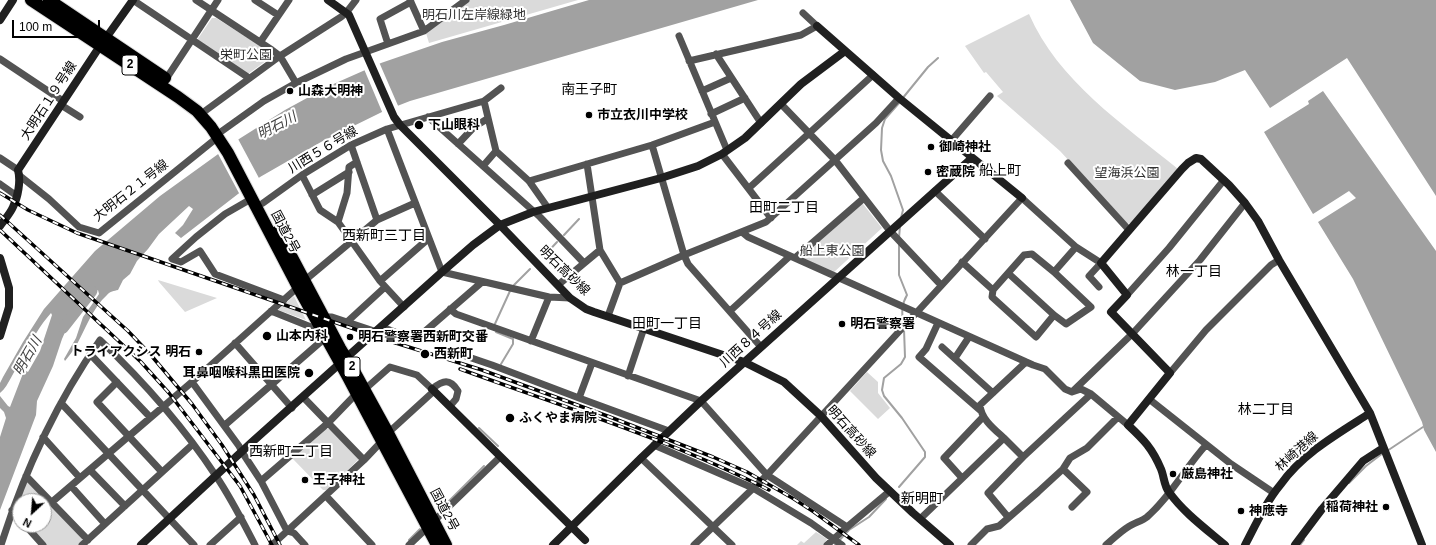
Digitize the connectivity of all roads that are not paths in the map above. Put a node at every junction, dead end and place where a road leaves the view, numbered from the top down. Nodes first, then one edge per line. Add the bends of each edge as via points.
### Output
1 (13, 0) edge
2 (31, 0) edge
3 (49, 0) edge
4 (133, 0) edge
5 (196, 0) edge
6 (218, 0) edge
7 (255, 0) edge
8 (288, 0) edge
9 (328, 0) edge
10 (356, 0) edge
11 (466, 0) edge
12 (411, 1) edge
13 (212, 10) junction
14 (346, 13) junction
15 (803, 13) dead end
16 (278, 15) junction
17 (0, 20) edge
18 (817, 26) junction
19 (424, 31) junction
20 (678, 36) dead end
21 (192, 40) junction
22 (261, 41) junction
23 (104, 42) junction
24 (388, 44) junction
25 (845, 51) junction
26 (367, 54) junction
27 (716, 54) junction
28 (280, 56) junction
29 (0, 59) edge
30 (689, 61) junction
31 (873, 75) junction
32 (249, 78) junction
33 (731, 78) junction
34 (166, 79) junction
35 (296, 83) junction
36 (500, 88) dead end
37 (702, 91) junction
38 (990, 96) dead end
39 (745, 98) junction
40 (899, 98) junction
41 (484, 101) junction
42 (62, 103) junction
43 (781, 104) junction
44 (205, 111) junction
45 (711, 114) junction
46 (80, 117) dead end
47 (428, 117) junction
48 (487, 119) junction
49 (715, 122) junction
50 (761, 122) junction
51 (400, 125) junction
52 (387, 129) junction
53 (809, 133) junction
54 (221, 136) junction
55 (951, 141) junction
56 (458, 144) junction
57 (351, 145) junction
58 (652, 145) junction
59 (496, 151) junction
60 (725, 152) junction
61 (0, 158) edge
62 (972, 158) junction
63 (835, 160) junction
64 (357, 162) junction
65 (1068, 163) dead end
66 (587, 164) junction
67 (483, 166) junction
68 (349, 172) junction
69 (19, 173) junction
70 (302, 175) junction
71 (661, 178) junction
72 (1224, 180) junction
73 (528, 181) junction
74 (0, 184) edge
75 (749, 188) junction
76 (935, 191) junction
77 (252, 195) junction
78 (312, 195) junction
79 (17, 196) junction
80 (592, 196) junction
81 (864, 198) junction
82 (1022, 198) junction
83 (263, 203) junction
84 (415, 203) junction
85 (1246, 203) junction
86 (548, 208) junction
87 (533, 212) junction
88 (771, 218) junction
89 (377, 220) junction
90 (338, 222) junction
91 (500, 225) junction
92 (0, 226) edge
93 (1129, 230) junction
94 (890, 231) junction
95 (742, 232) junction
96 (428, 238) junction
97 (985, 238) junction
98 (351, 242) junction
99 (1076, 247) junction
100 (600, 250) junction
101 (684, 255) junction
102 (793, 257) junction
103 (0, 258) edge
104 (1279, 260) junction
105 (962, 262) junction
106 (584, 263) junction
107 (1101, 263) junction
108 (442, 272) junction
109 (1054, 272) junction
110 (1008, 273) junction
111 (838, 278) junction
112 (482, 282) junction
113 (620, 283) junction
114 (301, 284) junction
115 (383, 284) junction
116 (558, 285) junction
117 (941, 285) junction
118 (1099, 287) dead end
119 (993, 290) junction
120 (1127, 295) junction
121 (549, 297) junction
122 (570, 298) junction
123 (284, 300) junction
124 (404, 307) junction
125 (450, 309) junction
126 (270, 311) junction
127 (730, 311) junction
128 (917, 313) junction
129 (1054, 315) junction
130 (608, 316) junction
131 (347, 322) junction
132 (938, 323) junction
133 (323, 327) junction
134 (644, 328) junction
135 (379, 330) junction
136 (1133, 333) junction
137 (0, 336) edge
138 (969, 337) junction
139 (531, 341) junction
140 (235, 343) junction
141 (761, 347) junction
142 (942, 347) dead end
143 (451, 351) dead end
144 (90, 354) junction
145 (955, 358) junction
146 (344, 361) junction
147 (744, 362) junction
148 (1026, 362) junction
149 (592, 363) junction
150 (1170, 372) junction
151 (628, 376) junction
152 (117, 382) junction
153 (192, 382) junction
154 (271, 385) junction
155 (433, 390) junction
156 (360, 392) junction
157 (1072, 392) junction
158 (994, 393) junction
159 (1091, 394) junction
160 (303, 397) junction
161 (579, 398) junction
162 (1149, 399) junction
163 (701, 401) junction
164 (61, 403) junction
165 (163, 406) junction
166 (450, 406) junction
167 (292, 408) junction
168 (980, 410) junction
169 (1370, 413) junction
170 (821, 416) junction
171 (150, 417) junction
172 (983, 417) junction
173 (1118, 417) junction
174 (328, 423) junction
175 (225, 425) junction
176 (1128, 425) junction
177 (669, 432) junction
178 (128, 436) junction
179 (43, 437) junction
180 (385, 437) junction
181 (1004, 438) junction
182 (193, 444) junction
183 (654, 445) junction
184 (1206, 445) junction
185 (1384, 451) junction
186 (242, 452) junction
187 (108, 454) junction
188 (500, 457) junction
189 (1023, 457) junction
190 (641, 458) junction
191 (364, 460) junction
192 (1063, 468) junction
193 (90, 470) junction
194 (162, 472) junction
195 (767, 475) junction
196 (26, 476) junction
197 (216, 476) junction
198 (80, 478) junction
199 (962, 478) junction
200 (261, 481) junction
201 (71, 486) junction
202 (753, 488) junction
203 (142, 490) junction
204 (890, 491) junction
205 (19, 493) edge
206 (43, 493) edge
207 (1170, 493) junction
208 (1274, 493) junction
209 (326, 496) junction
210 (52, 502) joint
211 (125, 506) junction
212 (1072, 507) dead end
213 (12, 510) edge
214 (241, 517) junction
215 (1008, 518) junction
216 (168, 519) junction
217 (920, 519) junction
218 (106, 524) junction
219 (430, 524) junction
220 (713, 526) junction
221 (847, 527) junction
222 (571, 528) junction
223 (287, 531) junction
224 (32, 533) edge
225 (834, 539) junction
226 (88, 540) junction
227 (587, 543) edge
228 (1, 545) edge
229 (43, 545) edge
230 (82, 545) edge
231 (141, 545) edge
232 (194, 545) edge
233 (210, 545) edge
234 (256, 545) edge
235 (272, 545) edge
236 (305, 545) edge
237 (372, 545) edge
238 (409, 545) edge
239 (437, 545) edge
240 (446, 545) edge
241 (554, 545) edge
242 (694, 545) edge
243 (732, 545) edge
244 (827, 545) edge
245 (842, 545) edge
246 (950, 545) edge
247 (971, 545) edge
248 (1106, 545) edge
249 (1225, 545) edge
250 (1245, 545) edge
251 (1295, 545) edge
252 (1422, 545) edge

1 - 17 street
2 - 23 highway, 国道2号 / 2
3 - 23 highway, 国道2号 / 2
4 - 21 street
4 - 23 street, 大明石１９号線
5 - 13 street
6 - 13 street
7 - 16 street
8 - 16 street
9 - 14 street, 明石高砂線
10 - 14 street
11 - 19 street
12 - 19 street
12 - 24 street via 380,19
13 - 21 street
13 - 22 street
14 - 26 street, 明石高砂線 via 353,22
14 - 28 street
15 - 18 street
16 - 22 street
18 - 25 street
18 - 27 street via 801,35
19 - 24 street
20 - 30 street
21 - 32 street
21 - 34 street
22 - 28 street
23 - 34 highway, 国道2号 / 2
23 - 42 street, 大明石１９号線
23 - 54 highway, 国道2号 / 2 via 191,106
24 - 26 street
25 - 31 street
25 - 43 street via 801,84
26 - 35 street via 346,59
26 - 51 street, 明石高砂線 via 394,117
27 - 30 street
27 - 33 street
28 - 32 street
28 - 35 street
29 - 42 street
30 - 37 street
31 - 40 street
31 - 53 street
32 - 44 street
33 - 37 street
33 - 39 street
34 - 44 highway, 国道2号 / 2
35 - 54 street via 264,101
36 - 41 street
37 - 45 street
38 - 55 street
39 - 45 street
39 - 50 street
40 - 55 street
40 - 63 street
41 - 47 street, 川西５６号線
41 - 48 street
42 - 46 street
42 - 69 street, 大明石１９号線
43 - 50 street
43 - 53 street
44 - 54 highway, 国道2号 / 2
45 - 49 street
47 - 51 street, 川西５６号線
47 - 56 street
48 - 56 street via 474,127
48 - 59 street
49 - 58 street
49 - 60 street
50 - 60 street via 745,138
51 - 52 street, 川西５６号線
51 - 91 street, 明石高砂線
52 - 57 street, 川西５６号線
52 - 84 street
53 - 63 street
53 - 75 street
54 - 69 street, 大明石２１号線 via 99,233 79,227
54 - 77 highway, 国道2号 / 2
55 - 62 street
56 - 67 street
57 - 64 street
57 - 70 street, 川西５６号線
58 - 66 street
58 - 71 street
59 - 67 street
59 - 73 street
60 - 71 street via 698,166
60 - 75 street
61 - 69 street
62 - 76 street, 川西８４号線
62 - 82 street
63 - 81 street
63 - 88 street
64 - 68 street via 349,167
64 - 89 street
65 - 93 street
66 - 73 street
66 - 80 street
67 - 87 street
68 - 78 street
68 - 90 street via 348,193
69 - 79 street
70 - 78 street
70 - 83 street, 川西５６号線
71 - 80 street
71 - 101 street
72 - 85 street
72 - 93 street via 1201,159 1196,158 1182,169
72 - 120 street
73 - 86 street
74 - 79 street
75 - 88 street
76 - 94 street, 川西８４号線
76 - 97 street
77 - 83 highway, 国道2号 / 2
77 - 114 highway, 国道2号 / 2
77 - 123 street via 196,237 172,259 181,262 200,251 216,274
78 - 90 street via 320,210
79 - 92 street
80 - 86 street
80 - 100 street
81 - 94 street
81 - 102 street
82 - 97 street
82 - 99 street
83 - 114 highway, 国道2号 / 2
84 - 89 street
84 - 96 street
85 - 104 street
85 - 136 street via 1200,260
86 - 87 street
87 - 91 street
87 - 106 street
88 - 95 street
89 - 98 street
90 - 98 street
91 - 108 street
91 - 116 street, 明石高砂線
93 - 107 street
94 - 111 street, 川西８４号線
94 - 117 street
95 - 101 street
95 - 102 street
96 - 108 street
96 - 115 street
97 - 105 street
98 - 114 street
98 - 115 street
99 - 107 street
99 - 109 street
100 - 106 street
100 - 113 street
101 - 113 street
101 - 127 street via 688,264
102 - 111 street
102 - 127 street
103 - 137 street via 9,288 9,307
104 - 150 street via 1206,330
104 - 169 street
105 - 117 street
105 - 119 street
106 - 116 street
107 - 118 street via 1089,276
107 - 120 street
108 - 112 street
108 - 124 street
109 - 110 street via 1032,254 1024,255
109 - 129 street via 1091,307 1066,324
110 - 119 street
110 - 129 street
111 - 128 street
111 - 141 street, 川西８４号線
112 - 121 street
112 - 125 street
113 - 130 street
114 - 123 street
114 - 133 highway, 国道2号 / 2
115 - 124 street
115 - 131 street
116 - 122 street, 明石高砂線
117 - 128 street
119 - 129 street via 992,297 1036,337
120 - 136 street via 1111,312
121 - 122 street
121 - 139 street
122 - 130 street, 明石高砂線 via 586,309
123 - 126 street
124 - 135 street
125 - 135 street via 415,340
125 - 139 street via 456,314
126 - 133 street via 316,329
126 - 140 street
127 - 141 street
128 - 132 street
128 - 170 street
130 - 134 street, 明石高砂線
131 - 133 street via 332,317
131 - 135 street
132 - 138 street
132 - 168 street via 926,350 919,357
133 - 146 highway, 国道2号 / 2
133 - 146 highway, 国道2号 / 2
133 - 154 street
134 - 147 street, 明石高砂線
134 - 151 street
135 - 146 street
136 - 150 street
136 - 157 street
138 - 145 street
138 - 148 street
139 - 149 street
140 - 153 street
140 - 154 street
141 - 147 street, 川西８４号線
142 - 145 street
143 - 161 street
144 - 152 street
144 - 164 street
144 - 165 street via 100,340
145 - 158 street
146 - 156 highway, 国道2号 / 2
146 - 160 street
147 - 163 street, 川西８４号線
147 - 170 street, 明石高砂線 via 784,382
148 - 157 street via 1045,369 1065,389
148 - 158 street
149 - 151 street
149 - 161 street
150 - 162 street
151 - 163 street
152 - 171 street
152 - 178 street via 97,402
153 - 165 street
153 - 175 street
154 - 167 street
154 - 175 street
155 - 156 street via 417,375 390,367
155 - 166 street
155 - 166 street via 440,382 448,382 455,386 458,391
155 - 180 street
156 - 174 street
156 - 180 highway, 国道2号 / 2
157 - 159 street via 1081,390
158 - 168 street via 980,405
159 - 173 street
159 - 189 street
160 - 167 street
160 - 174 street
161 - 177 street
162 - 176 street
162 - 184 street
163 - 177 street, 川西８４号線
163 - 195 street
164 - 179 street
164 - 187 street
165 - 171 street
165 - 182 street
166 - 188 street
167 - 186 street
168 - 172 street
169 - 185 street
169 - 208 street, 林崎港線 via 1322,445 1298,465
170 - 195 street
170 - 204 street, 明石高砂線
171 - 178 street
172 - 181 street
172 - 199 street via 944,458
173 - 176 street
173 - 192 street via 1087,448 1070,458
174 - 191 street
174 - 200 street
175 - 186 street
176 - 207 street via 1149,445
177 - 183 street, 川西８４号線
178 - 187 street
178 - 194 street
179 - 196 street
179 - 198 street
180 - 191 street
180 - 219 highway, 国道2号 / 2
181 - 189 street
181 - 199 street
182 - 194 street
182 - 197 street
183 - 190 street, 川西８４号線
183 - 202 street
184 - 207 street
184 - 208 street
185 - 251 street via 1363,461
185 - 252 street
186 - 197 street
186 - 200 street
187 - 193 street
187 - 203 street
188 - 219 street
188 - 222 street
189 - 215 street via 988,493
190 - 220 street
190 - 222 street, 川西８４号線
191 - 209 street
192 - 212 street via 1087,492
192 - 215 street
193 - 198 street
193 - 211 street
194 - 203 street
195 - 202 street
195 - 221 street
196 - 205 street
196 - 206 street
197 - 214 street
197 - 216 street
198 - 201 street
199 - 217 street
200 - 223 street
201 - 210 street
201 - 218 street
202 - 220 street
202 - 225 street
203 - 211 street
203 - 216 street
204 - 217 street, 明石高砂線
204 - 221 street
207 - 248 street via 1146,518 1128,527
207 - 249 street via 1184,509
208 - 250 street, 林崎港線
209 - 223 street
209 - 237 street
210 - 226 street
211 - 218 street
213 - 228 street
214 - 233 street
214 - 234 street
215 - 247 street via 999,526 987,529
216 - 231 street
216 - 232 street
217 - 246 street, 明石高砂線
218 - 226 street
219 - 238 street
219 - 239 highway, 国道2号 / 2
219 - 240 highway, 国道2号 / 2
220 - 242 street
220 - 243 street
221 - 225 street
222 - 227 street
222 - 241 street, 川西８４号線
223 - 235 street
223 - 236 street via 294,533
224 - 229 street
225 - 244 street
225 - 245 street
226 - 230 street

